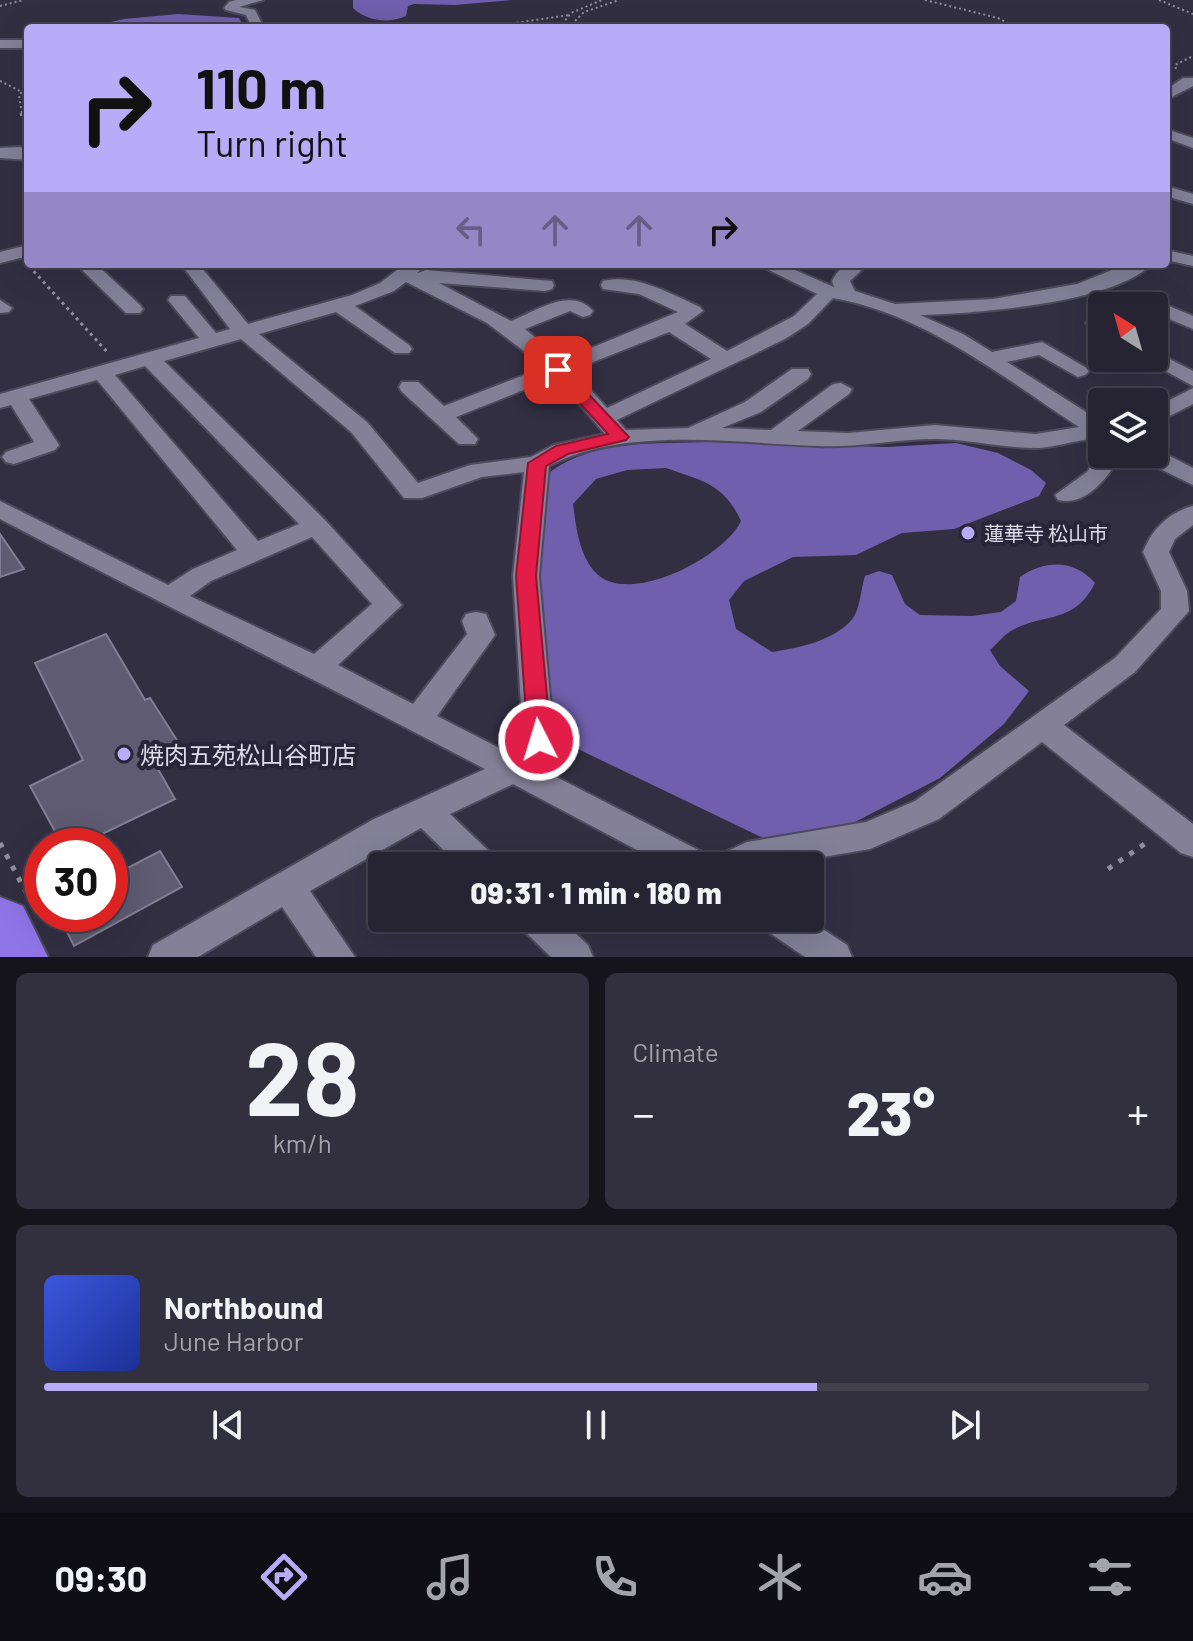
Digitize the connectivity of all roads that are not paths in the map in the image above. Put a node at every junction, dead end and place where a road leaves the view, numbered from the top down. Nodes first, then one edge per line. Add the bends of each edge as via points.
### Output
1 (257, 0) edge
2 (256, 24) edge
3 (0, 44) edge
4 (24, 44) edge
5 (1193, 82) edge
6 (1170, 93) edge
7 (1170, 134) edge
8 (1193, 143) edge
9 (24, 152) edge
10 (0, 153) edge
11 (1170, 192) edge
12 (1193, 199) edge
13 (0, 239) edge
14 (15, 253) edge
15 (1170, 256) edge
16 (1193, 261) edge
17 (89, 268) edge
18 (193, 268) edge
19 (776, 268) edge
20 (853, 268) edge
21 (1128, 268) edge
22 (411, 269) edge
23 (545, 285) dead end
24 (610, 285) dead end
25 (838, 294) junction
26 (178, 300) dead end
27 (340, 305) junction
28 (133, 309) dead end
29 (890, 309) junction
30 (583, 311) dead end
31 (1168, 312) edge
32 (1193, 323) edge
33 (671, 324) junction
34 (510, 328) junction
35 (245, 332) junction
36 (213, 342) junction
37 (402, 349) dead end
38 (725, 359) junction
39 (990, 359) junction
40 (151, 360) junction
41 (558, 370) junction
42 (1168, 370) edge
43 (112, 371) junction
44 (1078, 371) dead end
45 (800, 374) dead end
46 (410, 387) dead end
47 (841, 389) dead end
48 (1192, 393) edge
49 (9, 399) edge
50 (1168, 408) edge
51 (442, 415) junction
52 (1088, 423) edge
53 (612, 427) junction
54 (1088, 434) edge
55 (684, 436) junction
56 (777, 436) junction
57 (467, 439) dead end
58 (14, 457) dead end
59 (537, 463) junction
60 (1168, 464) edge
61 (1101, 468) edge
62 (1193, 477) edge
63 (1067, 495) dead end
64 (0, 509) edge
65 (1193, 514) edge
66 (316, 526) junction
67 (252, 551) junction
68 (170, 597) junction
69 (476, 621) dead end
70 (317, 667) junction
71 (417, 720) junction
72 (1041, 724) junction
73 (513, 770) junction
74 (425, 811) junction
75 (1193, 843) edge
76 (467, 852) edge
77 (671, 852) edge
78 (770, 852) edge
79 (287, 887) junction
80 (0, 926) edge
81 (549, 932) edge
82 (797, 932) edge
83 (15, 957) edge
84 (166, 957) edge
85 (337, 957) edge
86 (575, 957) edge
87 (834, 957) edge

1 - 2 street via 230,8 251,13
3 - 4 street
5 - 6 street
7 - 8 street
9 - 10 street
11 - 12 street
13 - 14 street
15 - 16 street
17 - 28 street
18 - 35 street via 217,289
19 - 25 street
20 - 25 street via 845,273
21 - 29 street via 1092,285 983,309
22 - 23 street
22 - 27 street via 375,293
22 - 34 street
24 - 33 street via 643,289 693,311
25 - 29 street
25 - 38 street via 801,320
26 - 36 street
27 - 35 street
27 - 37 street
29 - 39 street
30 - 34 street via 572,304
31 - 32 street
33 - 38 street
33 - 41 street
34 - 41 street
35 - 36 street
35 - 59 street via 359,427 413,493 478,470
36 - 40 street
38 - 53 street
39 - 44 street via 1042,348
39 - 52 street
40 - 43 street
40 - 66 street
41 - 51 street
41 - 53 street
42 - 48 street
43 - 49 street
43 - 67 street
45 - 55 street via 753,407
46 - 51 street
47 - 56 street
48 - 50 street
49 - 58 street via 47,445
51 - 57 street
53 - 55 street
53 - 59 street
54 - 56 street via 1047,443 953,432 862,439
55 - 56 street
59 - 73 street via 526,576 539,740
60 - 62 street
61 - 63 street
64 - 68 street
65 - 72 street via 1160,537 1156,552 1174,591 1175,611 1125,665
66 - 67 street
66 - 70 street via 388,605
67 - 68 street
68 - 70 street
69 - 71 street via 481,635
70 - 71 street
71 - 73 street
72 - 75 street
72 - 78 street via 927,810 870,835
73 - 74 street
73 - 77 street
74 - 76 street
74 - 79 street
79 - 84 street
79 - 85 street
80 - 83 highway
81 - 86 street
82 - 87 street

